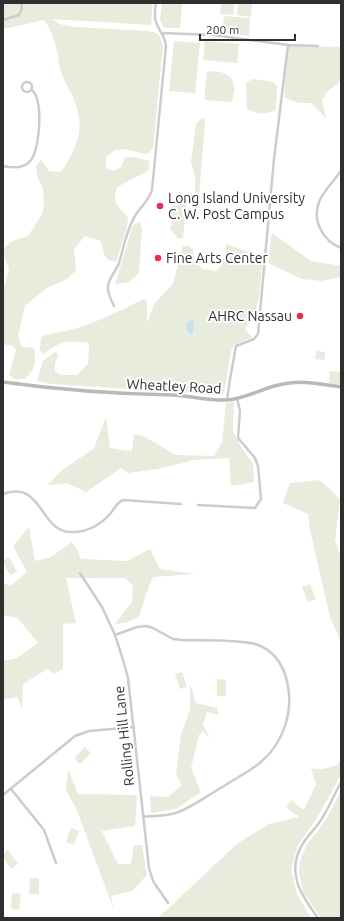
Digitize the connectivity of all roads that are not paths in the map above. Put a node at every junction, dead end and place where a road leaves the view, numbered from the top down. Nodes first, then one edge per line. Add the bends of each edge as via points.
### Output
1 (21, 3) edge
2 (156, 3) edge
3 (3, 20) edge
4 (162, 34) junction
5 (288, 45) junction
6 (318, 46) dead end
7 (31, 89) dead end
8 (3, 166) edge
9 (341, 171) edge
10 (341, 248) edge
11 (114, 306) dead end
12 (3, 382) edge
13 (341, 387) edge
14 (237, 398) junction
15 (227, 400) junction
16 (3, 494) edge
17 (181, 504) dead end
18 (198, 504) dead end
19 (80, 573) dead end
20 (115, 635) junction
21 (134, 727) junction
22 (341, 782) edge
23 (11, 789) junction
24 (3, 796) edge
25 (143, 817) junction
26 (56, 863) dead end
27 (168, 903) dead end
28 (318, 918) edge

1 - 3 street via 19,15
2 - 4 street via 156,22
4 - 5 street via 213,35
4 - 11 street via 166,46 152,190 150,197 132,222 118,265 108,285
5 - 6 street
5 - 15 street via 258,334 254,340 236,346
7 - 8 street via 36,96 40,116 34,155 23,166
9 - 10 street via 323,194 317,211 322,233 326,239
12 - 15 main road, Wheatley Road via 75,391
13 - 14 main road, Wheatley Road via 295,382
14 - 15 main road, Wheatley Road
14 - 18 street via 240,411 238,438 255,458 261,499 255,508
16 - 17 street via 16,492 28,495 37,502 53,526 71,533 95,526 109,516 123,500
19 - 20 street, Rolling Hill Lane via 102,607
20 - 21 street, Rolling Hill Lane via 128,678
20 - 25 street via 146,626 173,639 258,645 278,660 289,687 289,712 285,726 277,744 262,762 178,812
21 - 23 street via 75,736
21 - 25 street, Rolling Hill Lane
22 - 28 street via 323,817 302,846 296,864 301,893
23 - 24 street
23 - 26 street via 44,830
25 - 27 street, Rolling Hill Lane via 149,868

